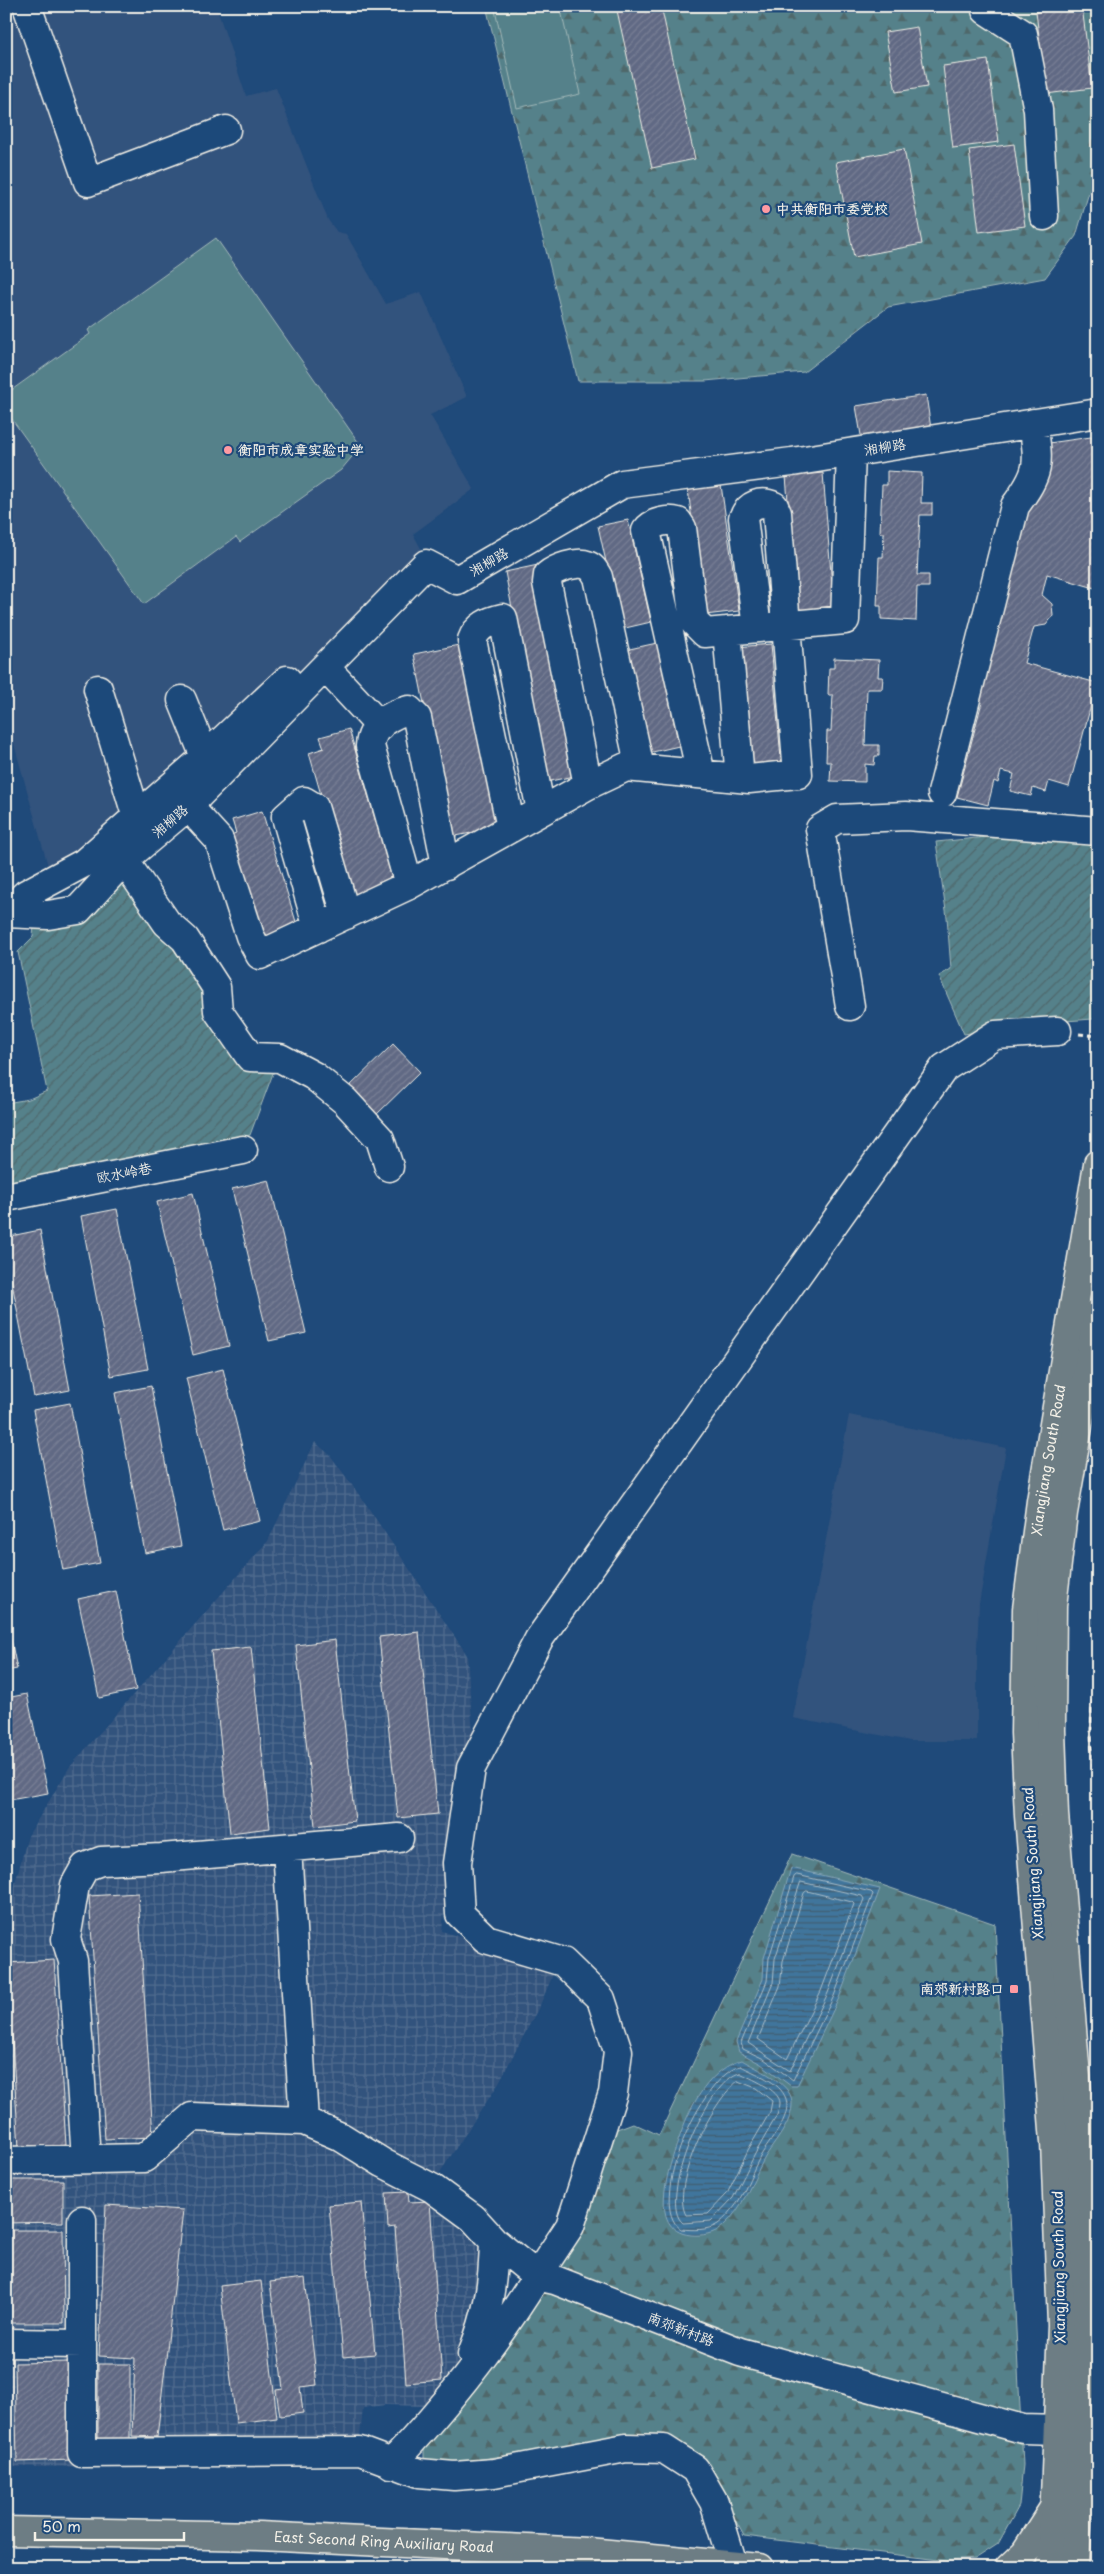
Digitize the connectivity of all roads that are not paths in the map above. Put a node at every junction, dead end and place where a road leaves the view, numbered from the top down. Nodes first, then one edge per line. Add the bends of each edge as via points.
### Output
1 (27, 6) edge
2 (989, 6) edge
3 (226, 130) dead end
4 (1044, 216) dead end
5 (1098, 413) edge
6 (1032, 423) junction
7 (859, 451) junction
8 (359, 612) dead end
9 (786, 625) junction
10 (757, 628) junction
11 (727, 631) junction
12 (325, 667) junction
13 (98, 690) dead end
14 (182, 700) dead end
15 (380, 726) junction
16 (205, 757) junction
17 (640, 768) junction
18 (701, 774) junction
19 (740, 778) junction
20 (588, 785) junction
21 (942, 793) dead end
22 (188, 806) junction
23 (541, 811) junction
24 (137, 818) junction
25 (511, 828) junction
26 (1098, 831) edge
27 (124, 860) junction
28 (446, 865) junction
29 (409, 885) junction
30 (6, 913) edge
31 (346, 915) junction
32 (318, 928) junction
33 (850, 1006) dead end
34 (1057, 1031) dead end
35 (243, 1150) dead end
36 (1098, 1164) edge
37 (389, 1167) dead end
38 (6, 1197) edge
39 (1098, 1314) edge
40 (399, 1838) dead end
41 (287, 1848) junction
42 (304, 2121) junction
43 (86, 2160) junction
44 (6, 2161) edge
45 (82, 2220) dead end
46 (494, 2242) junction
47 (537, 2276) junction
48 (6, 2344) edge
49 (82, 2344) junction
50 (461, 2381) junction
51 (1057, 2430) junction
52 (391, 2464) junction
53 (1054, 2508) junction
54 (6, 2531) edge
55 (746, 2566) edge
56 (1009, 2568) edge
57 (1052, 2568) edge
58 (1075, 2568) edge

1 - 3 street via 88,182
2 - 4 street via 986,10 1023,34 1038,110
5 - 6 street, 湘柳路
6 - 7 street, 湘柳路
6 - 21 street via 1038,459 1031,485 1015,506
7 - 9 street via 860,502 845,620
7 - 12 street, 湘柳路 via 622,484 458,580 426,564
8 - 16 street
9 - 10 street
9 - 10 street via 777,513 774,506 766,503 753,505 743,518
9 - 19 street via 798,774
10 - 11 street
11 - 18 street via 705,633 694,622 682,528 678,522 672,520 649,526 646,531
11 - 19 street
12 - 15 street
12 - 22 street, 湘柳路
13 - 24 street
14 - 16 street
15 - 28 street via 398,712 409,710 417,718
15 - 29 street via 370,740 370,746
16 - 24 street
17 - 18 street
17 - 20 street via 626,767
17 - 20 street via 598,577 586,564 553,570 548,575 547,584
18 - 19 street
20 - 23 street
22 - 27 street, 湘柳路
22 - 32 street via 219,840 250,936 260,955
23 - 25 street
23 - 25 street via 503,618 490,620 472,640
24 - 30 street via 84,863 26,894
25 - 28 street
26 - 33 street via 906,816 837,819 820,829
27 - 30 street, 湘柳路 via 78,910 48,915
27 - 37 street via 167,923 185,939 216,987 218,1011 250,1057 280,1058 314,1076 346,1101 380,1139
28 - 29 street
29 - 31 street
31 - 32 street
31 - 32 street via 314,807 304,801 286,816
34 - 47 street via 995,1035 944,1068 539,1639 471,1768 457,1863 460,1914 486,1939 563,1962 601,1999 618,2051 613,2093 570,2226
35 - 38 street, 欧水岭巷
36 - 51 main road, Xiangjiang South Road via 1041,1501 1027,1609 1025,1733 1029,1816 1056,2152 1062,2326
39 - 58 main road, Xiangjiang South Road via 1063,1513 1052,1606 1054,1814 1081,2136 1088,2315
40 - 41 street
41 - 42 street
41 - 43 street via 101,1861 85,1867 75,1885 66,1939 73,1961
42 - 43 street via 192,2116 144,2158
42 - 46 street via 341,2137 432,2188 473,2218
43 - 44 street
45 - 49 street
46 - 47 street
46 - 50 street via 491,2292 482,2329
47 - 50 street via 516,2311
47 - 51 street, 南郊新村路 via 555,2280 740,2352 1023,2429
48 - 49 street
49 - 52 street via 82,2452 360,2451
50 - 52 street
51 - 53 main road, Xiangjiang South Road
52 - 55 street via 419,2472 454,2476 494,2473 626,2448 664,2449 694,2469
53 - 56 main road
53 - 57 main road, Xiangjiang South Road
54 - 55 main road, East Second Ring Auxiliary Road via 259,2536 588,2552

